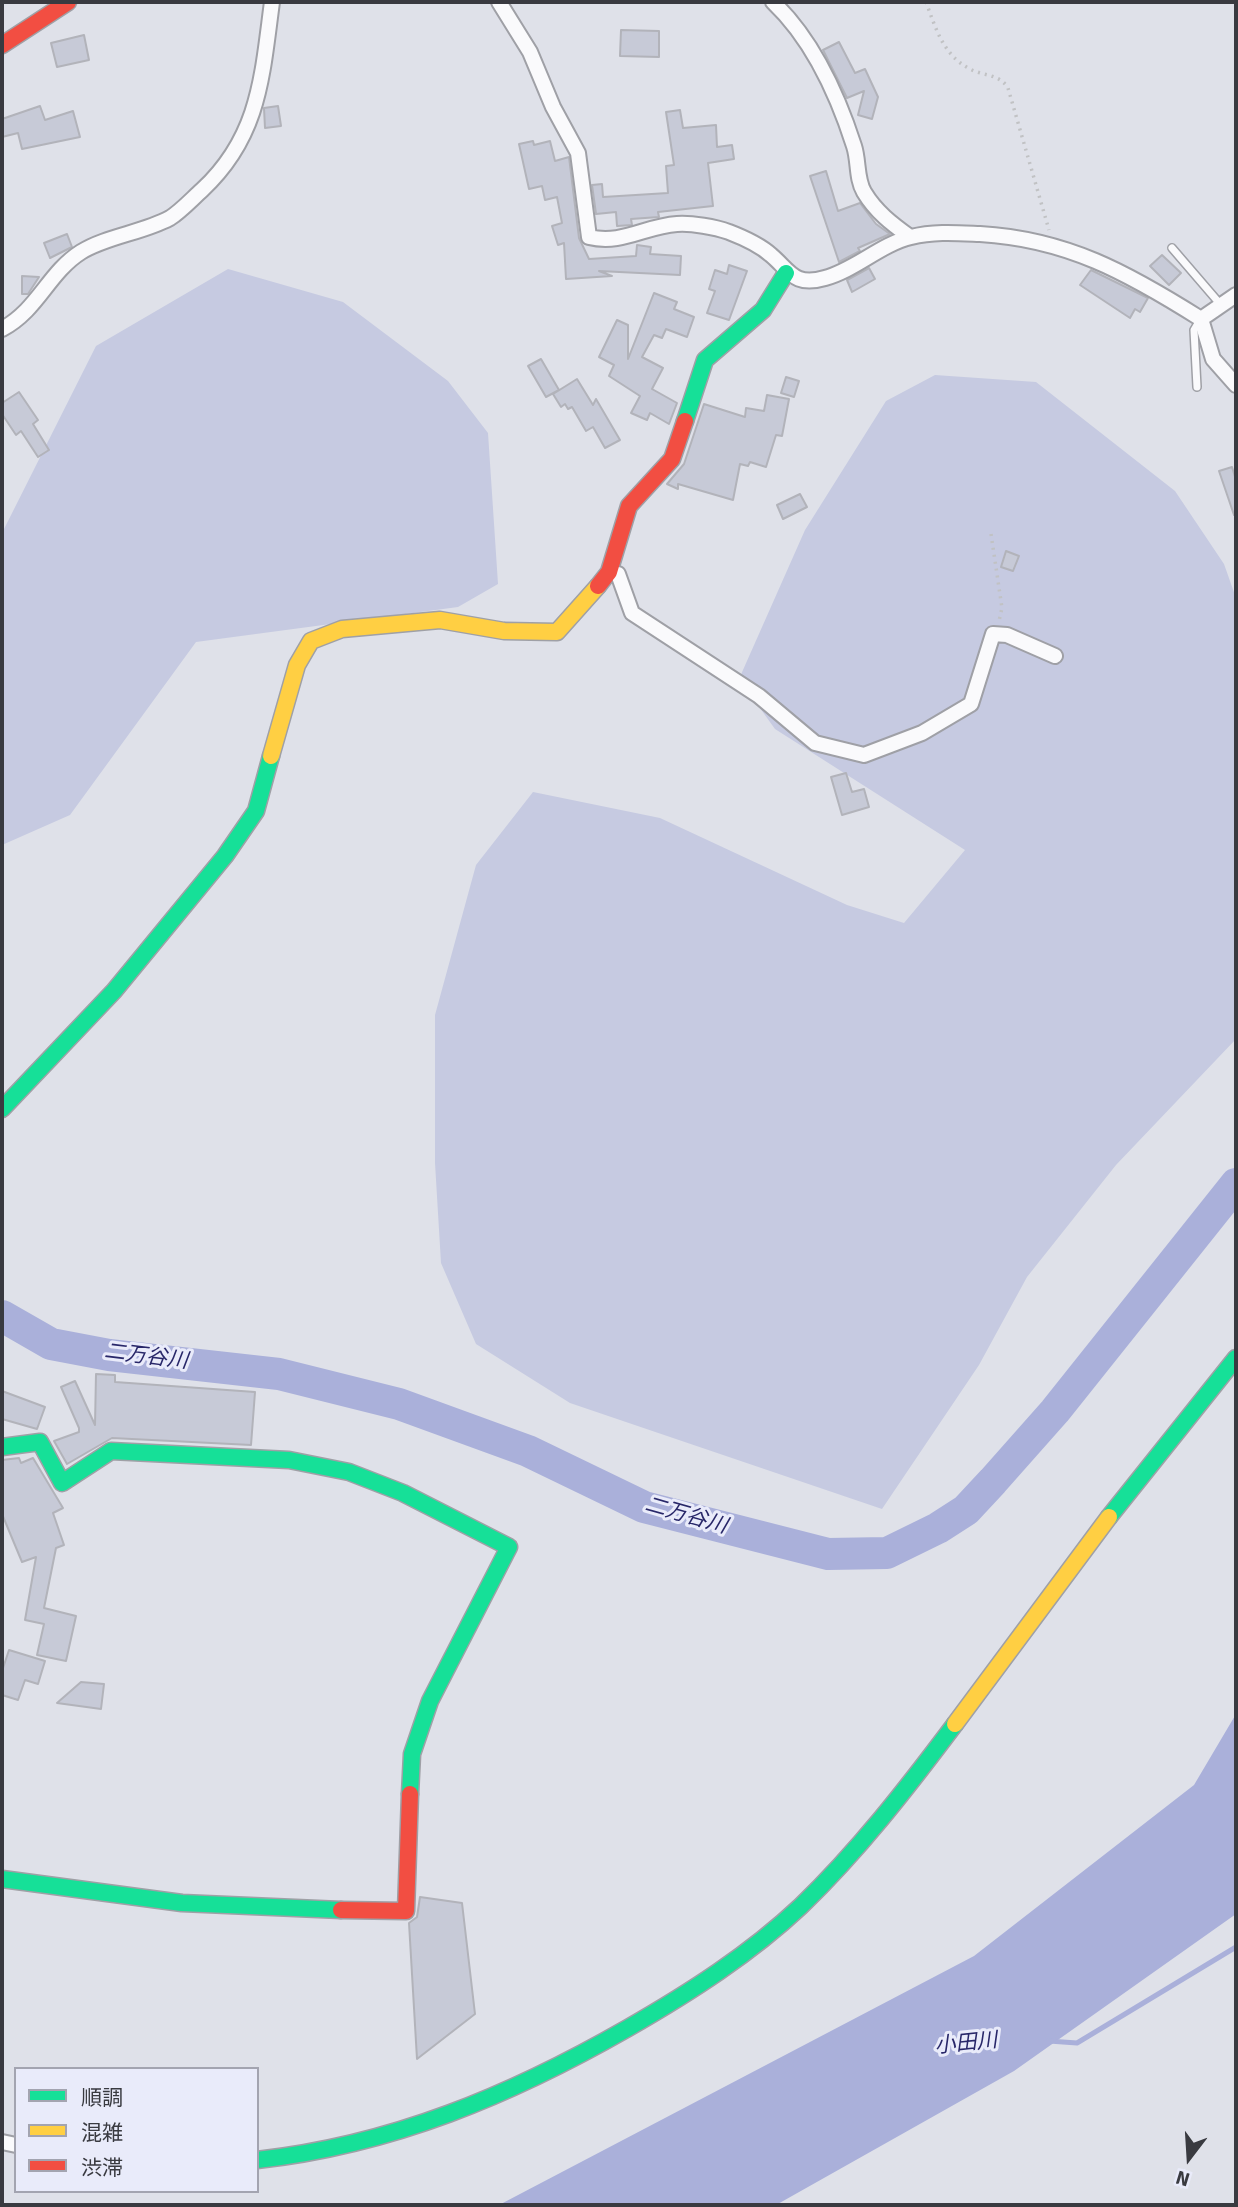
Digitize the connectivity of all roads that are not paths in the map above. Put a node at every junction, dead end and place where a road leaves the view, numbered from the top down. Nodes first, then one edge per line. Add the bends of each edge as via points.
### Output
1 (68, 2) edge
2 (272, 2) edge
3 (499, 2) edge
4 (773, 2) edge
5 (2, 45) edge
6 (910, 237) junction
7 (1172, 248) dead end
8 (786, 273) junction
9 (1236, 295) edge
10 (1222, 305) junction
11 (1200, 318) junction
12 (2, 329) edge
13 (1236, 385) edge
14 (1197, 387) dead end
15 (609, 572) junction
16 (1055, 656) dead end
17 (2, 1109) edge
18 (1236, 1358) edge
19 (2, 1447) edge
20 (2, 1879) edge
21 (259, 2160) edge

1 - 5 street
2 - 12 street via 259,99 223,170 172,216 84,250 65,264 27,313
3 - 8 street via 530,52 552,107 578,153 589,237 605,241 676,223 698,226 728,232 771,255
4 - 6 street via 806,37 826,78 855,150 863,190 882,217
6 - 8 street via 825,279 798,279
6 - 11 street via 947,232 1051,243 1114,268
7 - 10 lane
8 - 15 street via 763,310 705,360 671,459 629,506
9 - 10 street
10 - 11 street
11 - 13 street via 1213,359
11 - 14 lane via 1194,330
15 - 16 street via 618,574 632,613 759,696 815,743 864,755 922,733 971,704 993,634 1007,635
15 - 17 street via 557,632 504,631 440,620 342,629 311,641 297,665 256,811 225,856 114,991
18 - 21 street via 1157,1450 900,1798 825,1883 750,1948 649,2017 515,2090 409,2129 313,2156
19 - 20 street via 40,1442 62,1483 111,1451 289,1460 349,1472 509,1547 430,1701 412,1754 406,1911 182,1903

